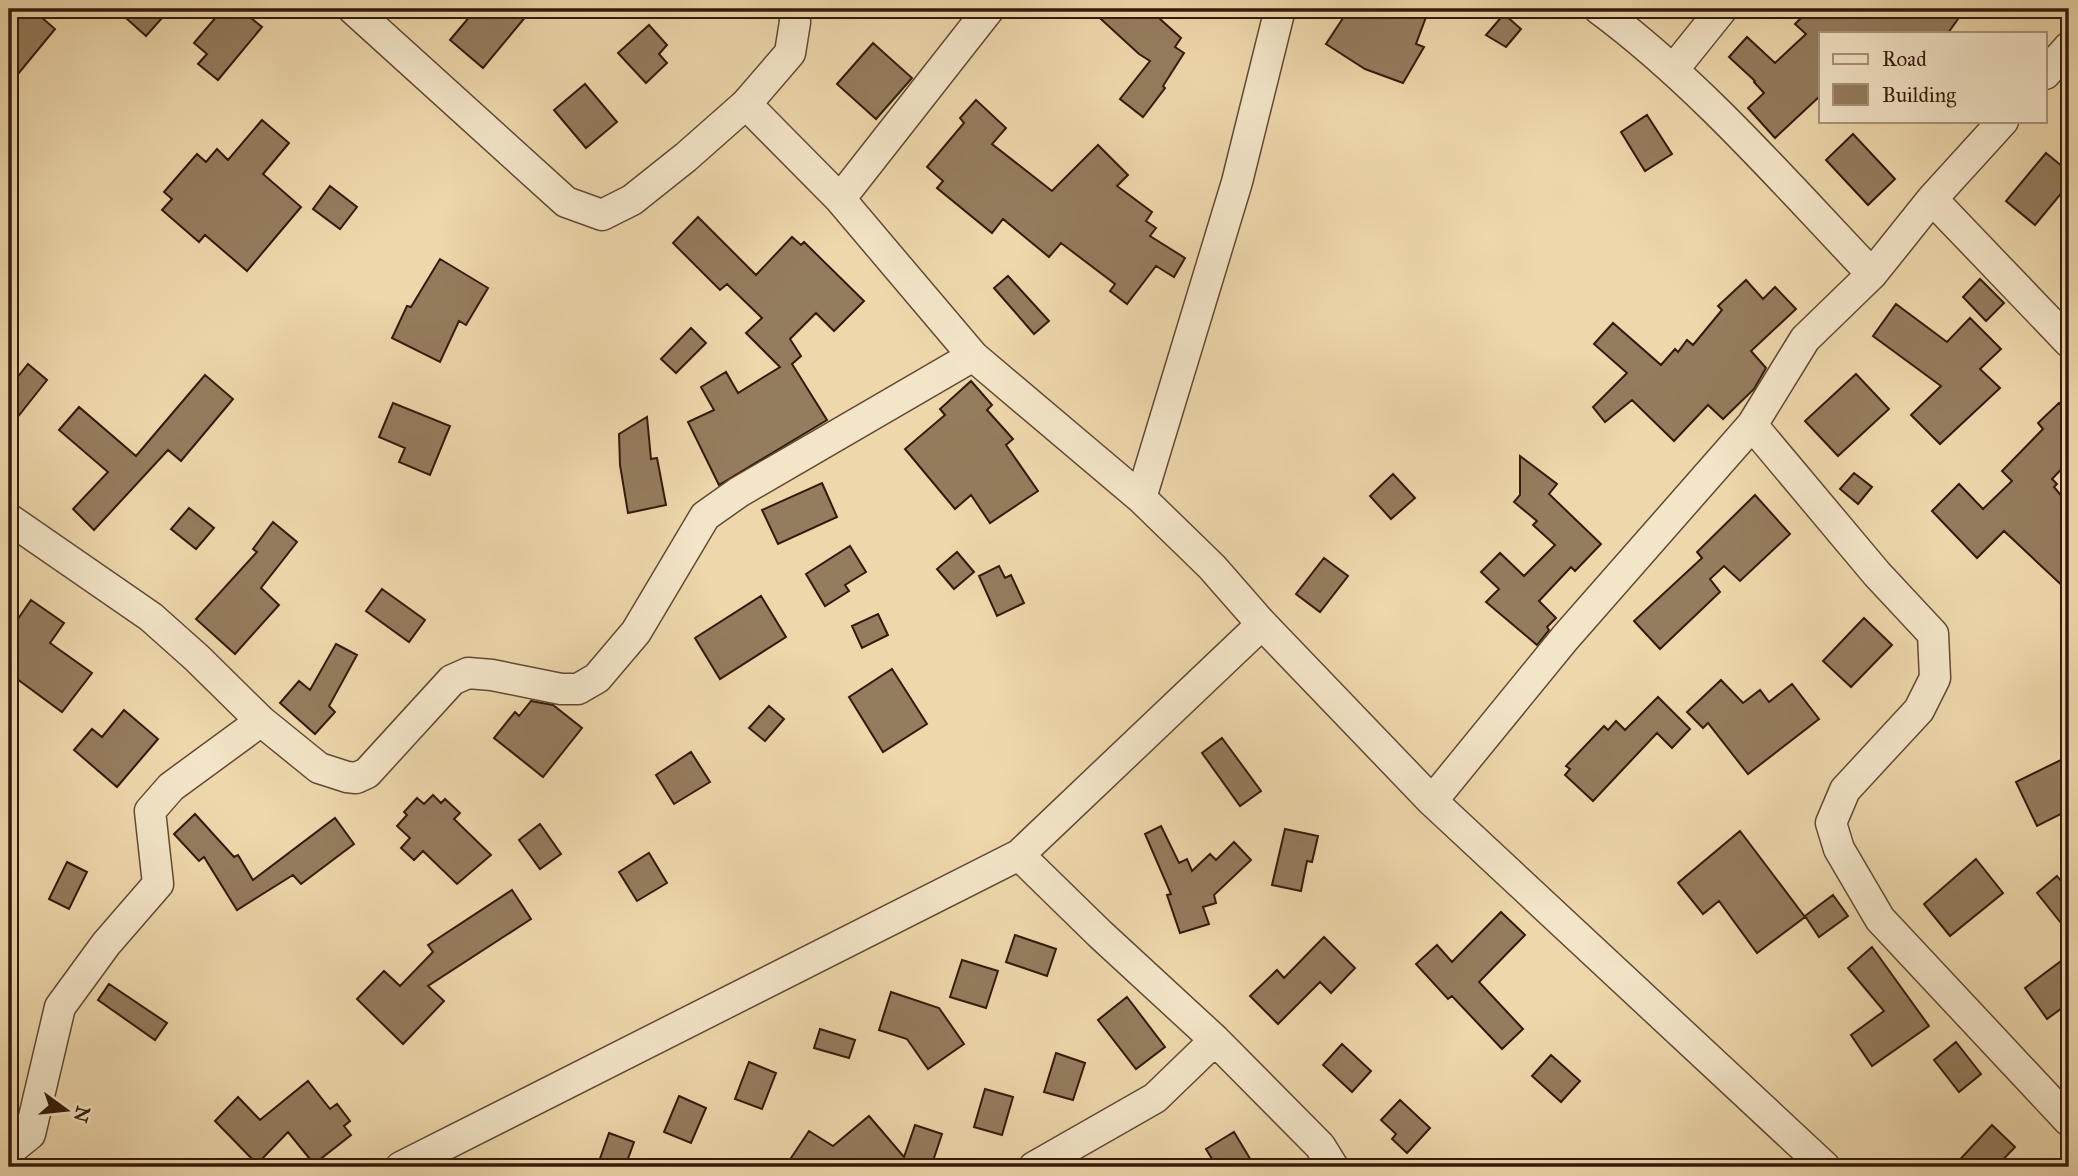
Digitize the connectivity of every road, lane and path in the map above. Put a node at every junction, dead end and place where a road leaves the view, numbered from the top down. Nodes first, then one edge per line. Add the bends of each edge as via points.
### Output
1 (353, 9) edge
2 (794, 9) edge
3 (989, 9) edge
4 (1280, 9) edge
5 (1599, 9) edge
6 (1722, 9) edge
7 (2069, 47) edge
8 (1673, 70) junction
9 (2046, 74) edge
10 (746, 104) junction
11 (2002, 122) edge
12 (841, 199) junction
13 (1932, 200) junction
14 (1872, 274) junction
15 (2069, 342) edge
16 (973, 356) junction
17 (1752, 425) junction
18 (1141, 498) junction
19 (9, 519) edge
20 (1262, 624) junction
21 (261, 721) junction
22 (1432, 801) junction
23 (1018, 855) junction
24 (1216, 1040) junction
25 (2069, 1121) edge
26 (9, 1151) edge
27 (401, 1167) edge
28 (1034, 1167) edge
29 (1333, 1167) edge
30 (1825, 1167) edge

1 - 10 street via 566,202 602,215 632,200
2 - 10 street via 790,53
3 - 12 street
4 - 18 street via 1237,182
5 - 8 street
6 - 8 street
7 - 9 street
8 - 14 street
10 - 12 street
11 - 13 street
12 - 16 street
13 - 14 street
13 - 15 street
14 - 17 street via 1805,339
16 - 18 street
16 - 21 street via 705,516 636,632 597,678 578,689 468,673 452,680 367,773 356,778 319,768
17 - 22 street via 1565,638
17 - 25 street via 1933,634 1935,678 1919,710 1845,790 1831,823 1839,849 1880,919
18 - 20 street
19 - 21 street via 151,617
20 - 22 street
20 - 23 street
21 - 26 street via 171,787 150,811 158,884 60,1007 30,1134
22 - 30 street
23 - 24 street
23 - 27 street
24 - 28 street via 1155,1098
24 - 29 street via 1320,1146

